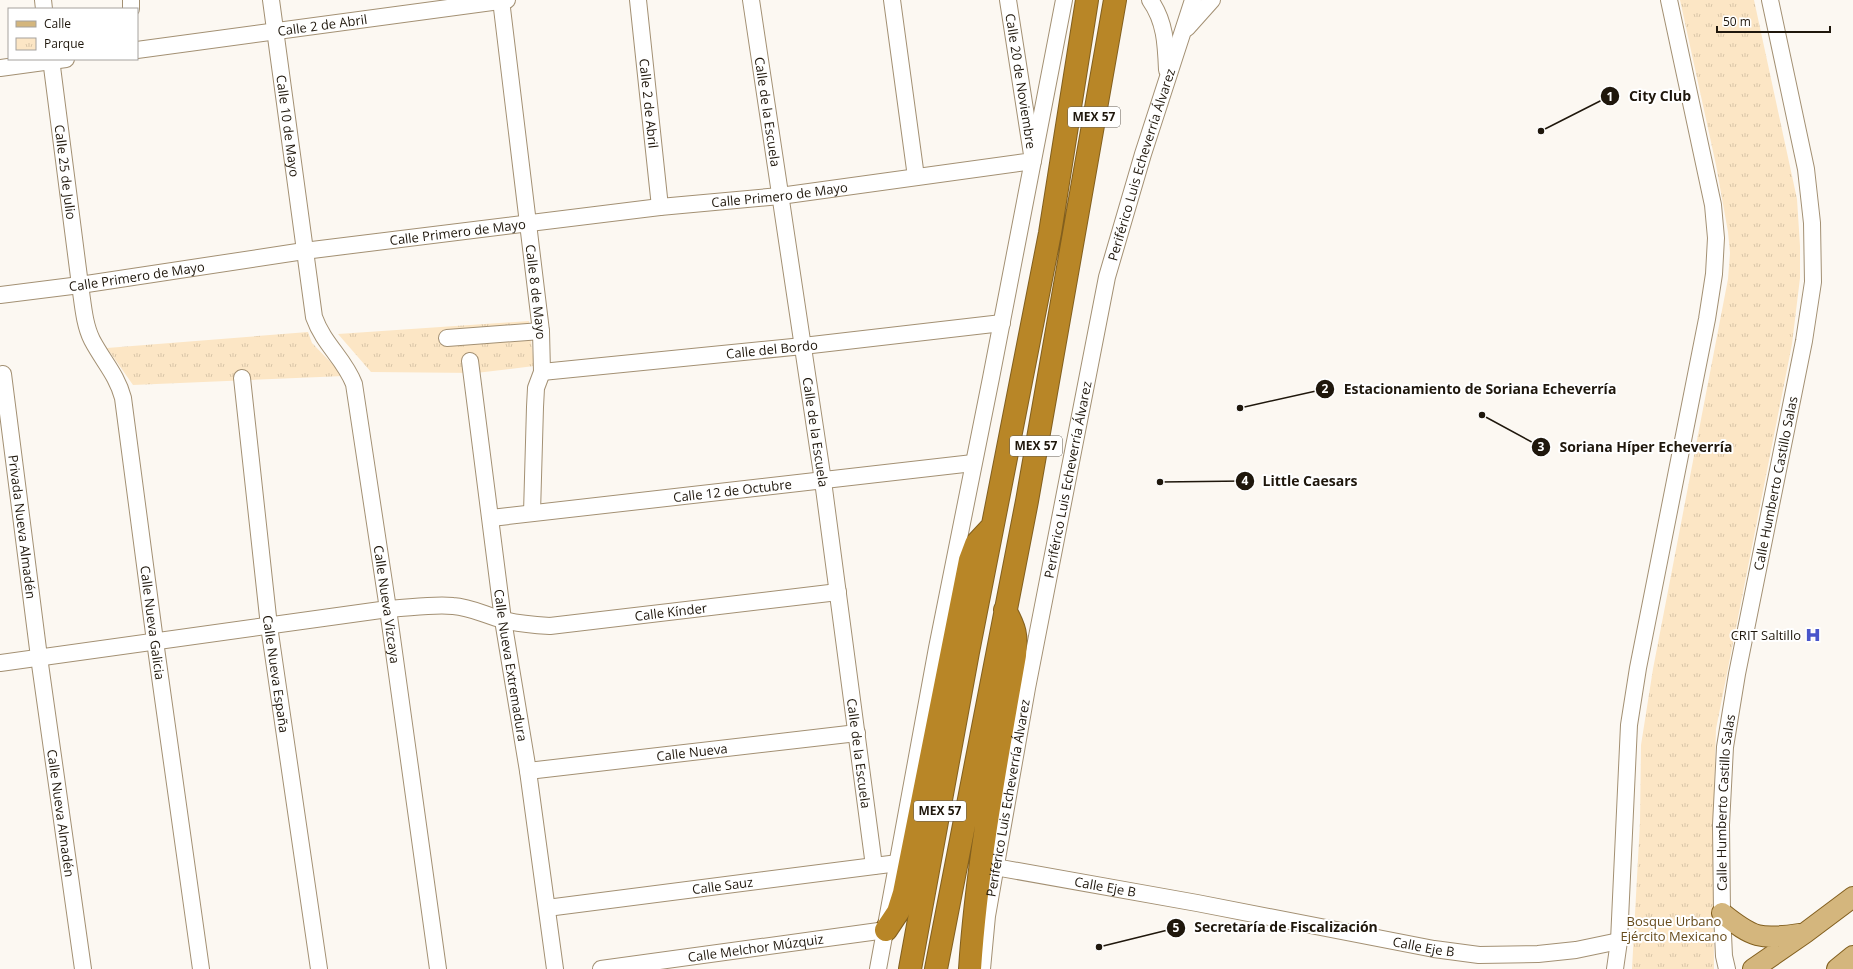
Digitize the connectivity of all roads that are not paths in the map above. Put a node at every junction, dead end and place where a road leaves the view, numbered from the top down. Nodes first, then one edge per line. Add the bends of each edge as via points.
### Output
1 (271, 0) edge
2 (503, 0) edge
3 (638, 0) edge
4 (751, 0) edge
5 (892, 0) edge
6 (1008, 0) edge
7 (1064, 0) edge
8 (1087, 0) edge
9 (1115, 0) edge
10 (1150, 0) edge
11 (1193, 0) edge
12 (1212, 0) edge
13 (1669, 0) edge
14 (1770, 0) edge
15 (275, 31) junction
16 (1184, 32) junction
17 (1056, 46) junction
18 (138, 50) edge
19 (56, 60) edge
20 (0, 68) edge
21 (1168, 79) junction
22 (1033, 161) junction
23 (916, 177) junction
24 (780, 196) junction
25 (660, 207) junction
26 (529, 224) junction
27 (304, 251) junction
28 (80, 285) junction
29 (0, 295) edge
30 (1002, 323) junction
31 (541, 331) junction
32 (447, 338) dead end
33 (803, 346) junction
34 (470, 361) dead end
35 (542, 372) junction
36 (3, 374) dead end
37 (242, 378) dead end
38 (973, 463) junction
39 (823, 481) junction
40 (532, 513) junction
41 (491, 518) junction
42 (993, 527) junction
43 (838, 592) junction
44 (388, 610) junction
45 (1005, 610) junction
46 (503, 620) junction
47 (269, 626) junction
48 (155, 641) junction
49 (39, 657) junction
50 (0, 663) edge
51 (857, 733) junction
52 (528, 771) junction
53 (898, 863) junction
54 (874, 866) junction
55 (995, 867) junction
56 (1853, 897) edge
57 (547, 908) junction
58 (1722, 913) junction
59 (886, 930) junction
60 (1805, 933) junction
61 (1618, 941) junction
62 (1853, 956) edge
63 (83, 969) edge
64 (200, 969) edge
65 (319, 969) edge
66 (438, 969) edge
67 (555, 969) edge
68 (601, 969) edge
69 (878, 969) edge
70 (910, 969) edge
71 (936, 969) edge
72 (970, 969) edge
73 (982, 969) edge
74 (1616, 969) edge
75 (1727, 969) edge
76 (1753, 969) edge
77 (1837, 969) edge

1 - 15 street, Calle 10 de Mayo
2 - 15 street, Calle 2 de Abril
2 - 26 street, Calle 8 de Mayo
3 - 25 street, Calle 2 de Abril
4 - 24 street, Calle de la Escuela
5 - 23 street
6 - 22 street, Calle 20 de Noviembre
7 - 17 street
8 - 17 street via 1074,11
8 - 42 highway, MEX 57 via 1050,233
9 - 45 highway, MEX 57 via 1027,501
10 - 21 street via 1162,21
11 - 16 street, Periférico Luis Echeverría Álvarez
12 - 16 street
13 - 61 street via 1713,205 1716,238 1707,319 1629,725
14 - 58 street, Calle Humberto Castillo Salas via 1806,169 1812,223 1813,282 1725,748 1721,824
15 - 18 street, Calle 2 de Abril
15 - 27 street, Calle 10 de Mayo
16 - 21 street, Periférico Luis Echeverría Álvarez
17 - 22 street
19 - 20 street
19 - 28 street, Calle 25 de Julio
21 - 55 street, Periférico Luis Echeverría Álvarez via 1107,277
22 - 23 street, Calle Primero de Mayo
22 - 30 street
23 - 24 street, Calle Primero de Mayo
24 - 25 street, Calle Primero de Mayo
24 - 33 street, Calle de la Escuela
25 - 26 street, Calle Primero de Mayo
26 - 27 street, Calle Primero de Mayo
26 - 31 street, Calle 8 de Mayo
27 - 28 street, Calle Primero de Mayo
27 - 44 street, Calle Nueva Vizcaya via 318,329 350,372 354,384
28 - 29 street, Calle Primero de Mayo
28 - 48 street, Calle Nueva Galicia via 89,332 114,374 123,398
30 - 33 street, Calle del Bordo
30 - 38 street
31 - 32 street
31 - 35 street, Calle 8 de Mayo
33 - 35 street, Calle del Bordo
33 - 39 street, Calle de la Escuela
34 - 41 street, Calle Nueva Extremadura
35 - 40 street, Calle 8 de Mayo via 536,388
36 - 49 street, Privada Nueva Almadén
37 - 47 street, Calle Nueva España
38 - 39 street, Calle 12 de Octubre
38 - 53 street
39 - 40 street, Calle 12 de Octubre
39 - 43 street, Calle de la Escuela
40 - 41 street, Calle 12 de Octubre
41 - 46 street, Calle Nueva Extremadura
42 - 59 highway via 976,544 970,560 903,898 898,912
42 - 70 highway, MEX 57
43 - 46 street, Calle Kínder via 550,626
43 - 51 street, Calle de la Escuela
44 - 46 street, Calle Kínder via 438,605 455,606
44 - 47 street, Calle Kínder
44 - 66 street, Calle Nueva Vizcaya
45 - 71 highway, MEX 57
45 - 72 highway via 1015,629 1015,655 990,799
46 - 52 street, Calle Nueva Extremadura
47 - 48 street, Calle Kínder
47 - 65 street, Calle Nueva España
48 - 49 street, Calle Kínder
48 - 64 street, Calle Nueva Galicia
49 - 50 street, Calle Kínder
49 - 63 street, Calle Nueva Almadén
51 - 52 street, Calle Nueva
51 - 54 street, Calle de la Escuela
52 - 57 street, Calle Nueva Extremadura
53 - 54 street, Calle Sauz
53 - 59 street
54 - 57 street, Calle Sauz
55 - 61 street, Calle Eje B via 1434,949 1479,955 1538,954 1576,950
55 - 73 street, Periférico Luis Echeverría Álvarez
56 - 60 main road
57 - 67 street, Calle Nueva Extremadura
58 - 60 main road via 1741,928 1760,936 1772,938
58 - 75 street, Calle Humberto Castillo Salas
59 - 68 street, Calle Melchor Múzquiz
59 - 69 street
60 - 76 main road
61 - 74 street
62 - 77 main road

